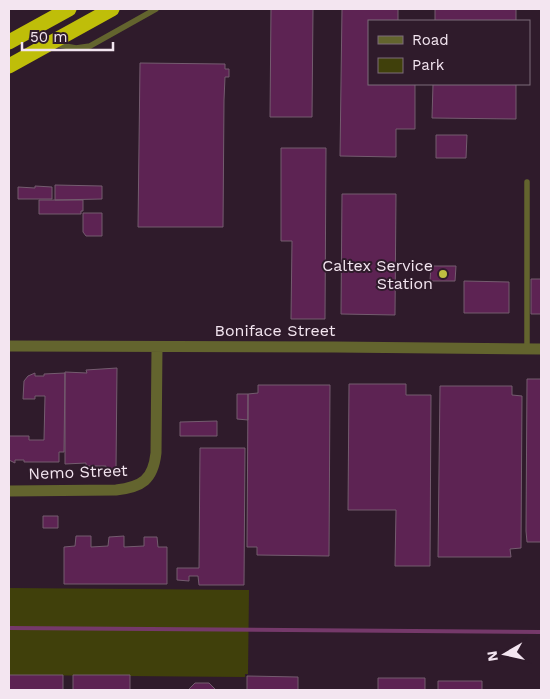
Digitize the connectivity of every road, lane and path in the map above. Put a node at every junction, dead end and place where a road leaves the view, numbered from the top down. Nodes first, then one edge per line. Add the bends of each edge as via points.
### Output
1 (69, 9) edge
2 (112, 9) edge
3 (156, 9) edge
4 (9, 42) edge
5 (50, 43) junction
6 (9, 66) edge
7 (527, 182) dead end
8 (9, 346) edge
9 (157, 347) junction
10 (527, 349) junction
11 (541, 349) edge
12 (9, 491) edge

1 - 4 highway via 47,18
2 - 5 highway
3 - 5 lane via 90,46 76,48
5 - 6 highway
7 - 10 lane
8 - 9 street, Boniface Street
9 - 10 street, Boniface Street
9 - 12 street, Nemo Street via 156,453 153,469 146,480 134,487 116,490
10 - 11 street, Boniface Street

